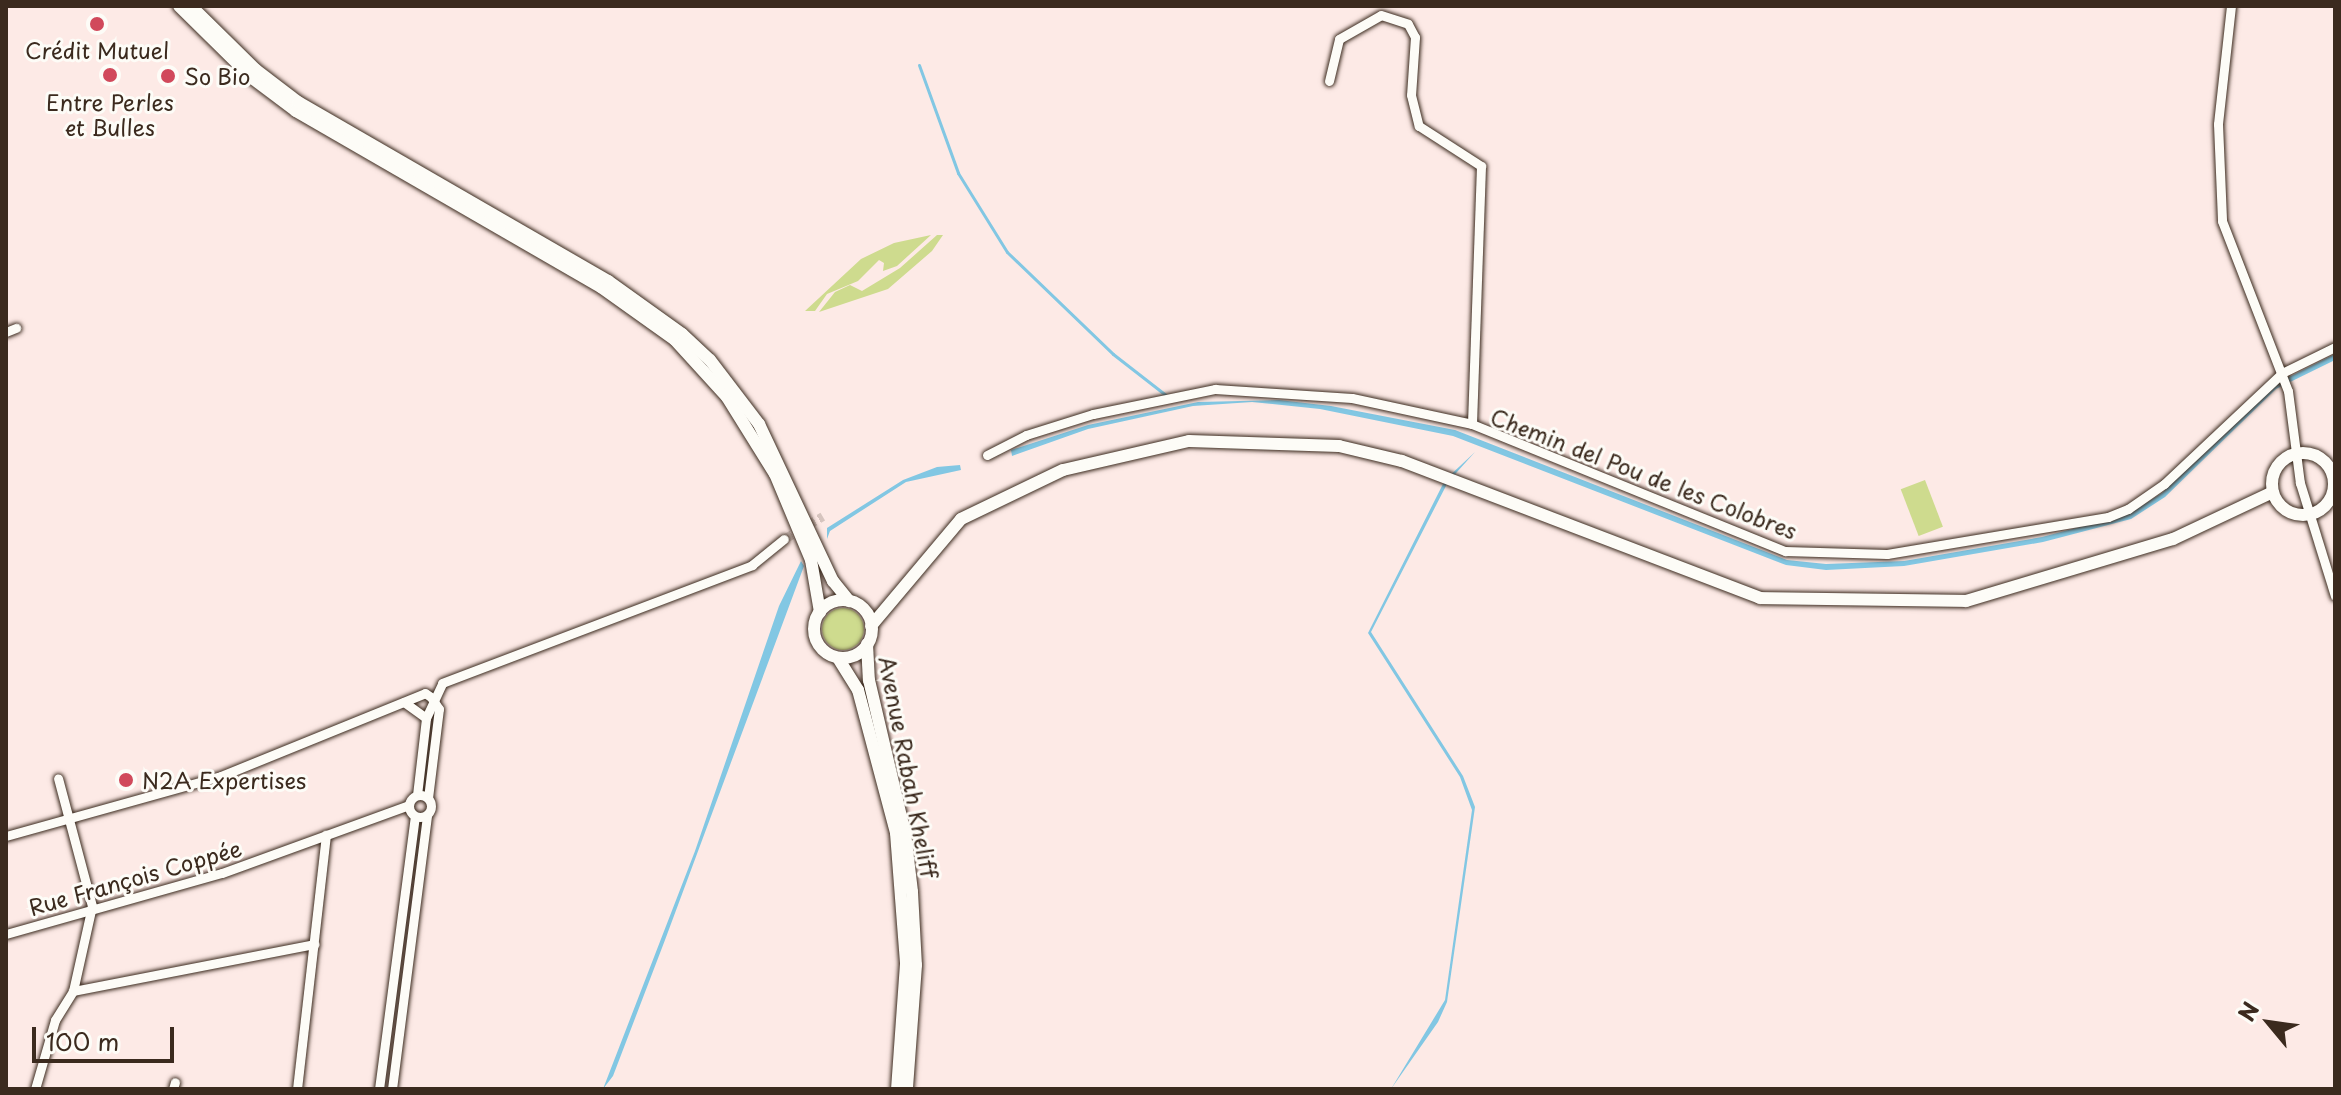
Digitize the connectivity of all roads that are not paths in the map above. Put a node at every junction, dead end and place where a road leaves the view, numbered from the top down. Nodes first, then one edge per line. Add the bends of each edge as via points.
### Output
1 (179, 6) edge
2 (191, 6) edge
3 (2231, 6) edge
4 (1329, 81) dead end
5 (2335, 347) edge
6 (2282, 373) junction
7 (1472, 424) junction
8 (987, 455) dead end
9 (2295, 455) junction
10 (2334, 476) edge
11 (2334, 490) edge
12 (2273, 492) junction
13 (2308, 514) junction
14 (784, 539) tunnel mouth
15 (894, 593) junction
16 (2335, 596) edge
17 (855, 604) junction
18 (820, 612) junction
19 (871, 626) junction
20 (867, 644) junction
21 (838, 658) junction
22 (431, 697) junction
23 (403, 702) junction
24 (416, 706) junction
25 (426, 718) junction
26 (58, 778) dead end
27 (422, 796) junction
28 (409, 805) junction
29 (427, 815) junction
30 (415, 816) junction
31 (70, 818) junction
32 (326, 835) junction
33 (6, 836) edge
34 (92, 906) junction
35 (6, 934) edge
36 (314, 944) junction
37 (73, 991) junction
38 (35, 1089) edge
39 (297, 1089) edge
40 (379, 1089) edge
41 (392, 1089) edge
42 (897, 1089) edge
43 (907, 1089) edge

1 - 18 main road via 252,78 296,111 601,287 675,340 727,397 775,474 811,560
2 - 17 main road via 256,70 298,102 608,281 682,334 710,360 759,424 833,581
3 - 6 street via 2218,124 2222,221
4 - 7 street via 1339,39 1381,15 1408,24 1415,37 1411,95 1419,126 1481,166
5 - 6 street, Chemin del Pou de les Colobres
6 - 7 street, Chemin del Pou de les Colobres via 2164,484 2128,509 2108,517 1887,554 1785,551
6 - 9 street
7 - 8 street, Chemin del Pou de les Colobres via 1352,398 1215,389 1093,414 1026,435
9 - 10 main road via 2321,459
9 - 12 main road via 2278,466
9 - 13 street
10 - 11 main road
11 - 13 main road via 2323,507
12 - 13 main road via 2285,509
12 - 15 main road via 2173,539 1966,601 1760,598 1402,461 1339,446 1189,441 1063,470 961,519
13 - 16 street
14 - 22 street via 752,565 442,683
15 - 17 main road via 877,606
15 - 19 main road
17 - 18 main road via 833,602
17 - 19 main road
18 - 21 main road via 815,636 823,650
19 - 20 main road
20 - 21 main road via 855,655
20 - 43 main road, Avenue Rabah Kheliff via 869,680 905,833 912,892 915,996
21 - 42 main road, Avenue Rabah Kheliff via 858,690 896,833 906,964
22 - 23 street via 425,693
22 - 24 street
22 - 25 street
22 - 27 street via 439,709
23 - 24 street
23 - 31 street via 221,776
24 - 25 street
25 - 27 street
26 - 31 street
27 - 28 street
27 - 29 street
28 - 30 street
28 - 32 street, Rue François Coppée
29 - 30 street
29 - 41 street
30 - 40 street
31 - 33 street
31 - 34 street
32 - 34 street, Rue François Coppée via 222,873
32 - 36 street
34 - 35 street, Rue François Coppée
34 - 37 street
36 - 37 street
36 - 39 street
37 - 38 street via 55,1020

